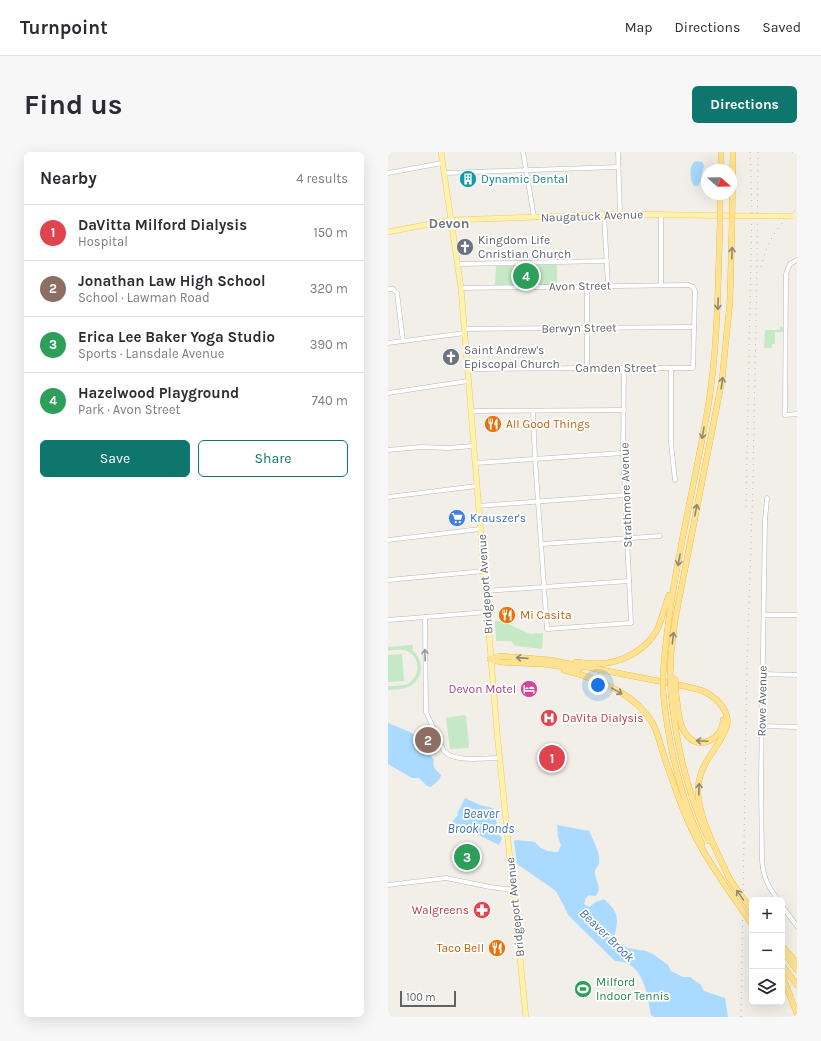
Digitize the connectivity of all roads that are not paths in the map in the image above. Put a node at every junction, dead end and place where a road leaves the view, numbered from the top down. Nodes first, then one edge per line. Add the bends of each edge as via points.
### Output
1 (441, 152) edge
2 (523, 152) edge
3 (618, 152) edge
4 (721, 152) edge
5 (734, 152) edge
6 (442, 163) junction
7 (720, 164) edge
8 (618, 167) junction
9 (526, 169) junction
10 (388, 173) edge
11 (444, 173) junction
12 (720, 200) edge
13 (604, 214) junction
14 (620, 214) junction
15 (661, 214) junction
16 (795, 216) edge
17 (534, 217) junction
18 (451, 220) junction
19 (388, 232) edge
20 (797, 260) edge
21 (607, 262) junction
22 (458, 264) junction
23 (661, 285) junction
24 (587, 286) junction
25 (608, 286) junction
26 (461, 288) junction
27 (388, 289) edge
28 (694, 326) junction
29 (587, 328) junction
30 (465, 331) junction
31 (402, 341) junction
32 (388, 343) edge
33 (587, 368) junction
34 (624, 368) junction
35 (671, 368) junction
36 (468, 369) junction
37 (468, 381) junction
38 (388, 393) edge
39 (624, 410) junction
40 (471, 411) junction
41 (533, 411) junction
42 (797, 414) edge
43 (473, 446) junction
44 (388, 450) edge
45 (623, 453) junction
46 (535, 459) junction
47 (475, 463) junction
48 (675, 480) dead end
49 (477, 486) junction
50 (625, 495) junction
51 (388, 497) edge
52 (767, 498) dead end
53 (538, 501) junction
54 (478, 506) junction
55 (480, 529) junction
56 (660, 536) dead end
57 (627, 538) junction
58 (388, 540) edge
59 (542, 544) junction
60 (484, 571) junction
61 (675, 578) junction
62 (388, 580) edge
63 (629, 581) junction
64 (545, 587) junction
65 (485, 591) junction
66 (487, 612) junction
67 (764, 614) junction
68 (797, 615) edge
69 (425, 617) junction
70 (388, 620) edge
71 (490, 659) junction
72 (550, 660) junction
73 (526, 664) junction
74 (763, 674) junction
75 (797, 675) edge
76 (674, 694) junction
77 (762, 726) junction
78 (797, 726) edge
79 (499, 758) junction
80 (729, 878) junction
81 (388, 885) edge
82 (513, 890) junction
83 (729, 891) junction
84 (776, 897) edge
85 (749, 907) edge
86 (785, 910) edge
87 (749, 920) edge
88 (797, 926) edge
89 (785, 949) edge
90 (785, 954) edge
91 (797, 963) edge
92 (785, 969) edge
93 (797, 970) edge
94 (785, 983) edge
95 (797, 985) edge
96 (797, 1014) edge
97 (526, 1017) edge

1 - 6 main road, Bridgeport Avenue
2 - 9 street
3 - 8 street
4 - 7 highway
76 -> 5 highway, bridge via 671,654 675,620 723,372 730,301
6 - 10 street
6 - 11 main road, Bridgeport Avenue
8 - 9 street
8 - 14 street
9 - 11 street
9 - 17 street
11 - 18 main road, Bridgeport Avenue
12 -> 61 highway, bridge via 718,310 711,383
13 - 14 main road, Naugatuck Avenue
13 - 17 main road, Naugatuck Avenue
13 - 21 street
14 - 15 main road, Naugatuck Avenue
15 - 16 main road, Naugatuck Avenue, bridge
15 - 23 street
17 - 18 main road, Naugatuck Avenue
18 - 19 main road, Naugatuck Avenue
18 - 22 main road, Bridgeport Avenue
20 - 42 street via 790,264 786,274 785,415
21 - 22 street
21 - 25 street
22 - 26 main road, Bridgeport Avenue
23 - 25 street, Avon Street
23 - 28 street, Avon Street via 693,287
24 - 25 street, Avon Street
24 - 26 street, Avon Street
24 - 29 street
26 - 30 main road, Bridgeport Avenue
27 - 31 street via 393,289 397,293
28 - 29 street, Berwyn Street
28 - 35 street, Camden Street via 693,368
29 - 30 street, Berwyn Street
29 - 33 street
30 - 31 street, Berwyn Street
30 - 36 main road, Bridgeport Avenue
31 - 32 street, Berwyn Street
33 - 34 street, Camden Street
33 - 36 street, Camden Street
34 - 35 street, Camden Street
34 - 39 street, Strathmore Avenue
35 - 48 street via 671,443
36 - 37 main road, Bridgeport Avenue
37 - 38 street
37 - 40 main road, Bridgeport Avenue
39 - 41 street
39 - 45 street, Strathmore Avenue
40 - 41 street
40 - 43 main road, Bridgeport Avenue
41 - 46 street
43 - 44 street
43 - 47 main road, Bridgeport Avenue
45 - 46 street
45 - 50 street, Strathmore Avenue
46 - 47 street
46 - 53 street
47 - 49 main road, Bridgeport Avenue
49 - 51 street
49 - 54 main road, Bridgeport Avenue
50 - 53 street
50 - 57 street, Strathmore Avenue
52 - 67 street, Rowe Avenue
53 - 54 street
53 - 59 street
54 - 55 main road, Bridgeport Avenue
55 - 58 street
55 - 60 main road, Bridgeport Avenue
56 - 57 street
57 - 59 street
57 - 63 street, Strathmore Avenue
59 - 64 street
60 - 62 street
60 - 65 main road, Bridgeport Avenue
61 - 72 highway via 657,629 644,646 633,654 606,663
61 - 83 highway, bridge via 663,675 672,753 682,793 702,844
63 - 64 street
63 - 64 street, Strathmore Avenue via 631,623 547,629
64 - 65 street
65 - 66 main road, Bridgeport Avenue
66 - 69 street
66 - 71 main road, Bridgeport Avenue
67 - 68 street
67 - 74 street, Rowe Avenue
69 - 70 street
79 -> 69 street via 456,759 444,751 426,716
72 -> 71 highway via 500,656
71 - 73 highway
71 - 79 main road, Bridgeport Avenue
80 -> 72 highway via 705,824 698,795 701,772 726,729 725,710 719,702 700,690
73 -> 76 highway via 602,673 699,694 714,702 722,712 723,725 716,738 701,742 686,735 682,729
73 -> 83 highway via 563,670 594,680 630,698 639,707 655,728 677,795 693,833 706,858
74 - 75 street
74 - 77 street, Rowe Avenue
76 - 80 highway via 678,747 690,792 707,837
77 - 78 street
77 - 84 street, Rowe Avenue via 762,869 767,884
79 - 82 main road, Bridgeport Avenue
85 -> 80 highway, bridge
81 - 82 street via 446,878
82 - 97 main road, Bridgeport Avenue
83 - 87 highway, bridge
86 - 88 street
89 - 91 highway
90 - 93 highway
92 - 95 highway
94 - 96 highway

